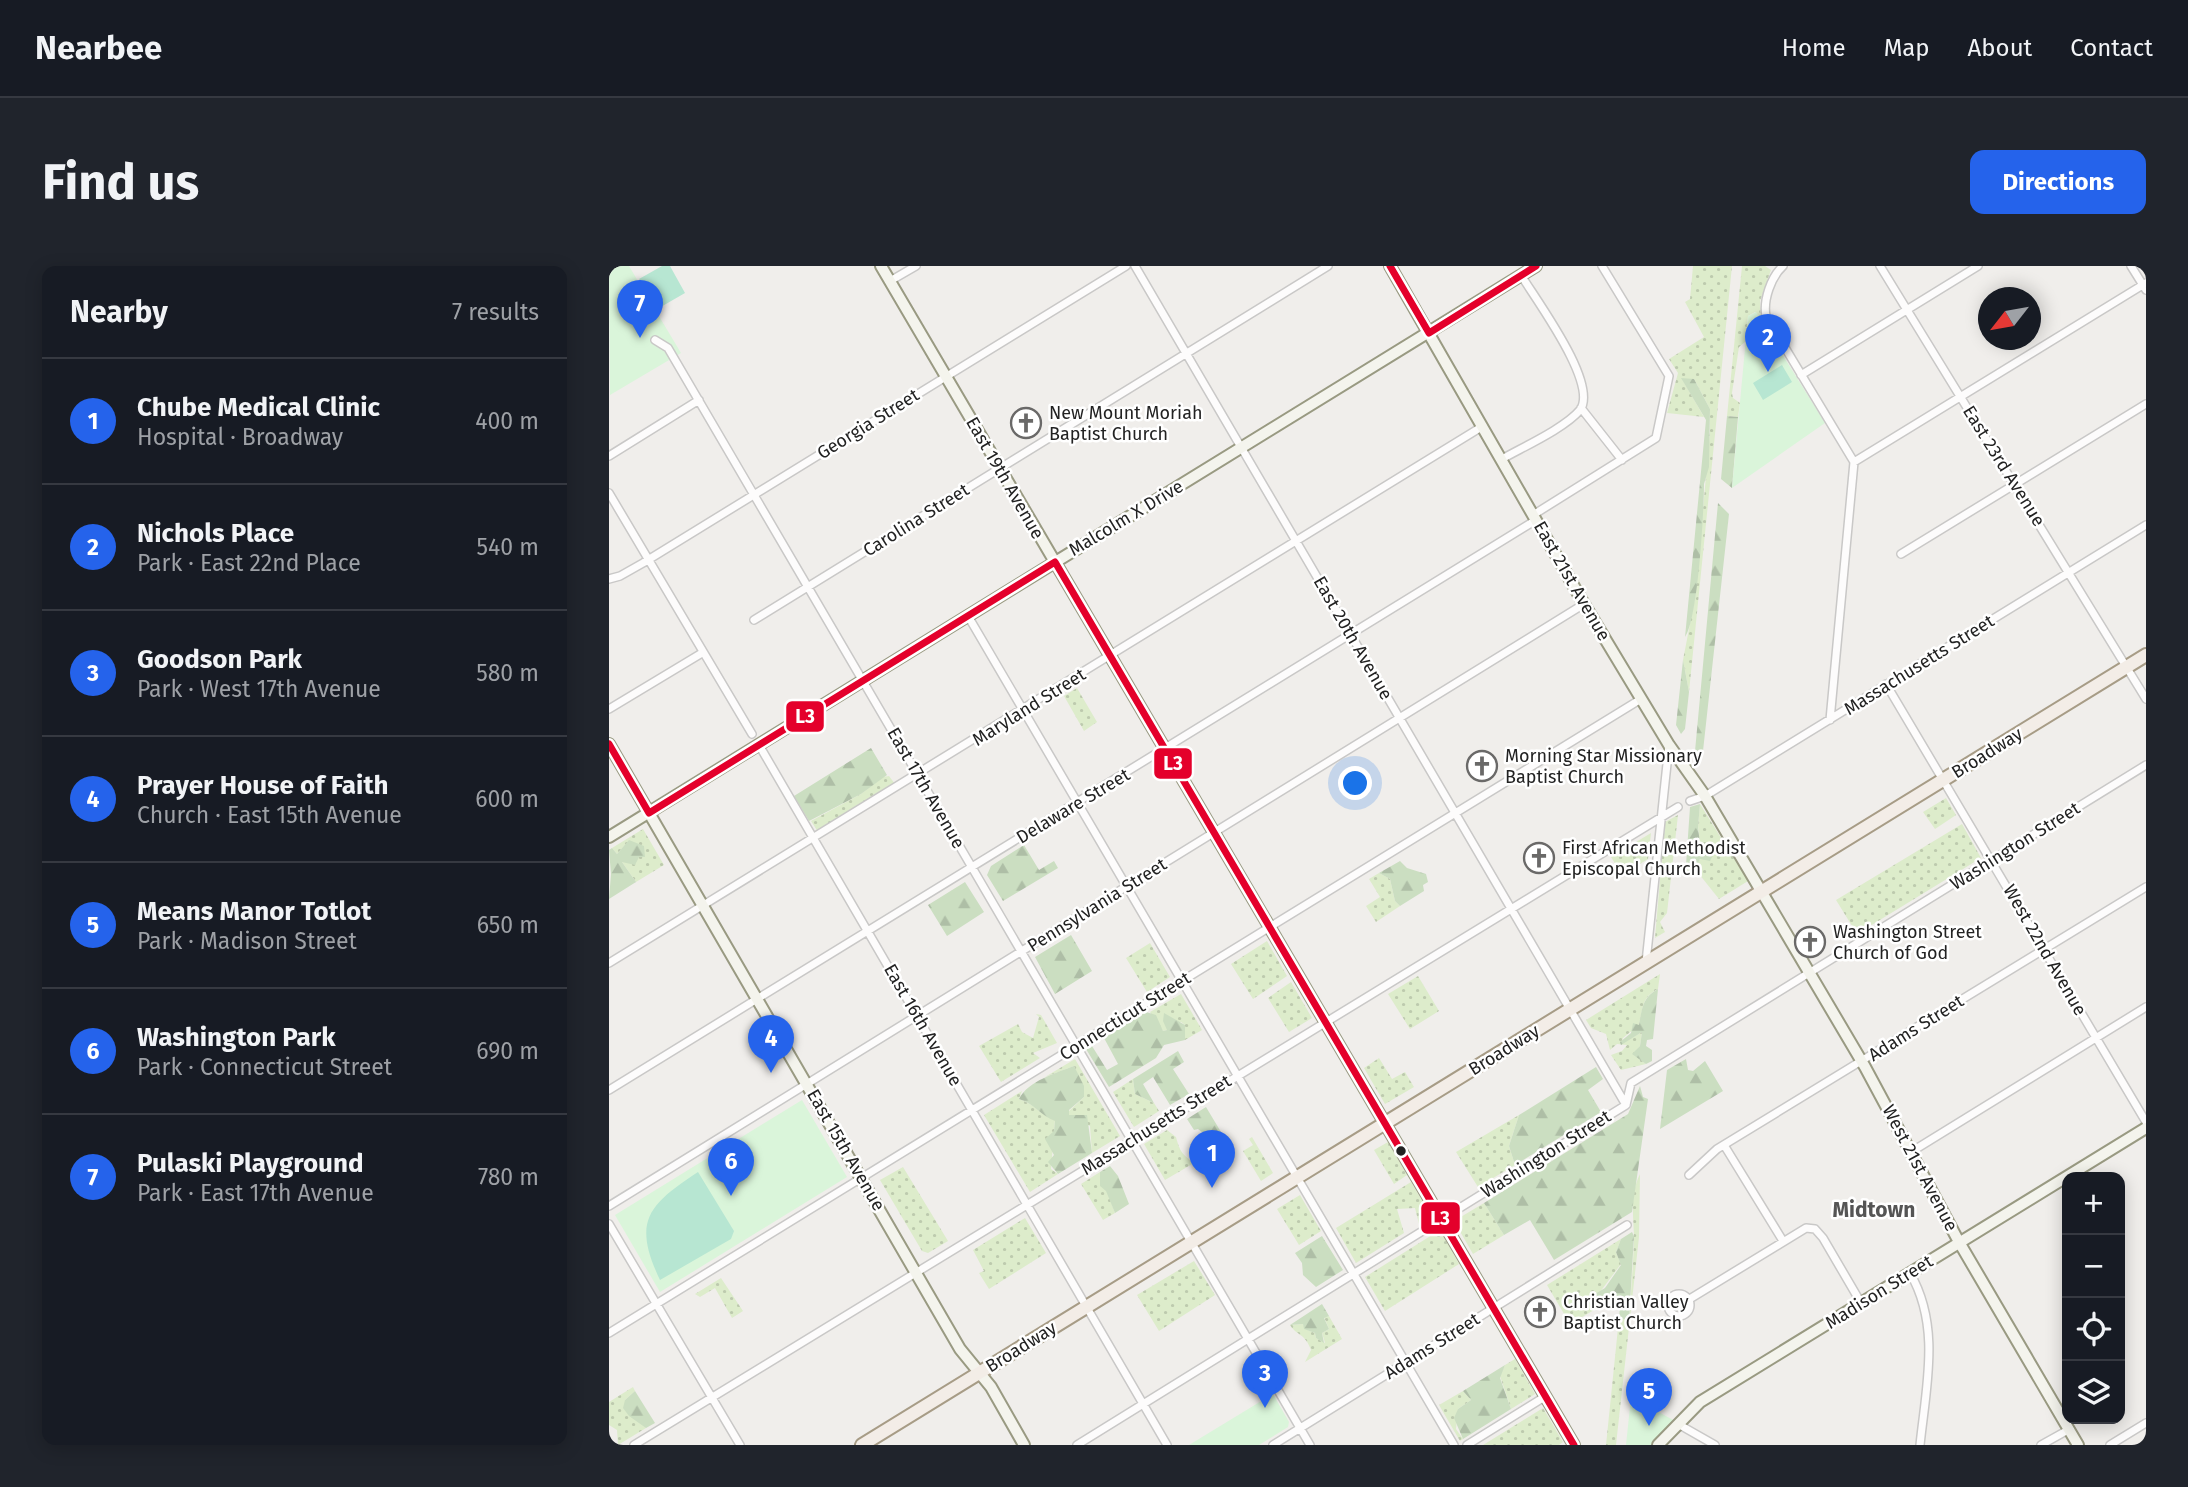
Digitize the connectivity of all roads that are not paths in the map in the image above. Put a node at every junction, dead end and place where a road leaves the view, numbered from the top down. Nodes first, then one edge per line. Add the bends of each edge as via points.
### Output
1 (881, 266) edge
2 (916, 266) edge
3 (1126, 266) edge
4 (1135, 266) edge
5 (1328, 266) edge
6 (1390, 266) edge
7 (1536, 266) edge
8 (1602, 266) edge
9 (1783, 266) edge
10 (1880, 266) edge
11 (1978, 266) edge
12 (2131, 266) edge
13 (1521, 275) junction
14 (891, 281) junction
15 (2145, 286) edge
16 (1907, 310) junction
17 (1429, 333) junction
18 (655, 340) dead end
19 (1186, 353) junction
20 (1801, 375) junction
21 (946, 376) junction
22 (1961, 397) junction
23 (699, 400) junction
24 (2146, 404) edge
25 (1581, 408) junction
26 (1483, 426) junction
27 (1242, 448) junction
28 (609, 456) edge
29 (1502, 459) junction
30 (1622, 460) junction
31 (1854, 462) junction
32 (1000, 468) junction
33 (2015, 485) junction
34 (609, 493) edge
35 (754, 495) junction
36 (1535, 518) junction
37 (2146, 524) edge
38 (1296, 542) junction
39 (1901, 554) dead end
40 (648, 559) junction
41 (1055, 562) junction
42 (2069, 572) junction
43 (609, 579) edge
44 (809, 588) junction
45 (1584, 604) junction
46 (968, 616) junction
47 (754, 620) dead end
48 (1351, 635) junction
49 (702, 653) junction
50 (2146, 655) edge
51 (1111, 656) junction
52 (2127, 666) junction
53 (863, 681) junction
54 (1887, 684) junction
55 (1641, 699) junction
56 (2146, 699) edge
57 (609, 709) edge
58 (1023, 710) junction
59 (1400, 718) junction
60 (1830, 720) junction
61 (752, 734) dead end
62 (609, 744) edge
63 (759, 745) junction
64 (1669, 745) junction
65 (1166, 750) junction
66 (2146, 765) edge
67 (918, 775) junction
68 (1944, 779) junction
69 (1705, 796) junction
70 (1689, 801) dead end
71 (1079, 803) junction
72 (1678, 807) dead end
73 (649, 813) junction
74 (1456, 813) junction
75 (1659, 816) junction
76 (1215, 833) junction
77 (609, 837) edge
78 (814, 839) junction
79 (1993, 860) junction
80 (972, 867) junction
81 (1127, 886) junction
82 (2146, 887) edge
83 (1762, 891) junction
84 (703, 905) junction
85 (1510, 907) junction
86 (1271, 927) junction
87 (868, 931) junction
88 (2045, 949) junction
89 (1021, 951) junction
90 (609, 962) edge
91 (1646, 962) junction
92 (1810, 972) junction
93 (1183, 981) junction
94 (758, 998) junction
95 (2146, 1007) edge
96 (1570, 1009) junction
97 (918, 1015) junction
98 (1326, 1021) junction
99 (2096, 1037) junction
100 (1077, 1046) junction
101 (1862, 1062) junction
102 (1238, 1074) junction
103 (807, 1083) junction
104 (609, 1090) edge
105 (1626, 1105) junction
106 (973, 1110) junction
107 (2146, 1122) edge
108 (1387, 1123) junction
109 (2146, 1128) edge
110 (1132, 1140) junction
111 (1724, 1145) junction
112 (1911, 1152) junction
113 (1689, 1175) dead end
114 (1299, 1176) junction
115 (862, 1178) junction
116 (1028, 1203) junction
117 (609, 1206) edge
118 (1442, 1219) junction
119 (609, 1224) edge
120 (1627, 1225) dead end
121 (1783, 1241) junction
122 (1192, 1242) junction
123 (1959, 1242) junction
124 (916, 1272) junction
125 (1910, 1273) junction
126 (1353, 1274) junction
127 (1688, 1300) dead end
128 (1861, 1303) junction
129 (656, 1304) junction
130 (1088, 1306) junction
131 (1494, 1307) junction
132 (609, 1333) edge
133 (1248, 1339) junction
134 (1405, 1363) junction
135 (978, 1373) junction
136 (1546, 1396) junction
137 (712, 1398) junction
138 (1144, 1404) junction
139 (2146, 1423) edge
140 (1678, 1424) junction
141 (1300, 1428) junction
142 (2069, 1430) junction
143 (634, 1445) edge
144 (740, 1445) edge
145 (862, 1445) edge
146 (1024, 1445) edge
147 (1077, 1445) edge
148 (1167, 1445) edge
149 (1273, 1445) edge
150 (1310, 1445) edge
151 (1454, 1445) edge
152 (1467, 1445) edge
153 (1574, 1445) edge
154 (1658, 1445) edge
155 (1715, 1445) edge
156 (1920, 1445) edge
157 (2041, 1445) edge
158 (2078, 1445) edge
159 (2110, 1445) edge

1 - 14 street, East 19th Avenue
2 - 14 street
3 - 21 street, Georgia Street
4 - 19 street, East 20th Avenue
5 - 19 street, Carolina Street
6 - 17 street, East 21st Avenue
7 - 13 street, Malcolm X Drive
8 - 30 street, Delaware Street via 1669,376 1656,439
9 - 20 street via 1774,278 1765,314
10 - 16 street, East 23rd Avenue
11 - 16 street
12 - 15 street
13 - 17 street, Malcolm X Drive
13 - 25 street via 1574,362 1584,395
14 - 21 street, East 19th Avenue
15 - 22 street
16 - 20 street
16 - 22 street, East 23rd Avenue
17 - 26 street, East 21st Avenue
17 - 27 street, Malcolm X Drive
18 - 23 street, East 17th Avenue via 668,348
19 - 27 street, East 20th Avenue
19 - 32 street, Carolina Street
20 - 31 street
21 - 32 street, East 19th Avenue
21 - 35 street, Georgia Street
22 - 31 street
22 - 33 street, East 23rd Avenue
23 - 28 street
23 - 35 street, East 17th Avenue
24 - 33 street
25 - 29 street
25 - 30 street
26 - 29 street, East 21st Avenue
26 - 38 street, Maryland Street
27 - 38 street, East 20th Avenue
27 - 41 street, Malcolm X Drive
29 - 36 street, East 21st Avenue
30 - 36 street, Delaware Street
31 - 60 street
32 - 41 street, East 19th Avenue
32 - 44 street, Carolina Street
33 - 39 street
33 - 42 street, East 23rd Avenue
34 - 40 street
35 - 40 street, Georgia Street
35 - 44 street, East 17th Avenue
36 - 45 street, East 21st Avenue
36 - 48 street, Delaware Street
37 - 42 street, Massachusetts Street
38 - 48 street, East 20th Avenue
38 - 51 street, Maryland Street
40 - 43 street, Georgia Street
40 - 49 street
41 - 46 street, Malcolm X Drive
41 - 51 street, East 19th Avenue
42 - 52 street, East 23rd Avenue
42 - 54 street, Massachusetts Street
44 - 47 street, Carolina Street
44 - 53 street, East 17th Avenue
45 - 55 street, East 21st Avenue
45 - 59 street, Pennsylvania Street
46 - 53 street, Malcolm X Drive
46 - 58 street
48 - 59 street, East 20th Avenue
48 - 65 street, Delaware Street
49 - 57 street
49 - 61 street
50 - 52 main road, Broadway
51 - 58 street, Maryland Street
51 - 65 street, East 19th Avenue
52 - 56 street, East 23rd Avenue
52 - 68 main road, Broadway
53 - 63 street, Malcolm X Drive
53 - 67 street, East 17th Avenue
54 - 60 street, Massachusetts Street
54 - 68 street, West 22nd Avenue
55 - 64 street, East 21st Avenue
55 - 74 street, Connecticut Street
58 - 67 street, Maryland Street
58 - 71 street
59 - 74 street, East 20th Avenue
59 - 76 street, Pennsylvania Street
60 - 69 street, Massachusetts Street
62 - 73 street, East 15th Avenue
63 - 73 street, Malcolm X Drive
63 - 78 street, East 16th Avenue
64 - 69 street, East 21st Avenue
64 - 75 street
65 - 71 street, Delaware Street
65 - 76 street, East 19th Avenue
66 - 79 street, Washington Street
67 - 78 street, Maryland Street
67 - 80 street, East 17th Avenue
68 - 79 street, West 22nd Avenue
68 - 83 main road, Broadway
69 - 70 street, Massachusetts Street
69 - 83 street, East 21st Avenue
71 - 80 street, Delaware Street
71 - 81 street
72 - 75 street, Massachusetts Street
73 - 77 street, Malcolm X Drive
73 - 84 street, East 15th Avenue
74 - 85 street, East 20th Avenue
74 - 86 street, Connecticut Street
75 - 85 street, Massachusetts Street
75 - 91 street
76 - 81 street, Pennsylvania Street
76 - 86 street, East 19th Avenue
78 - 84 street, Maryland Street
78 - 87 street, East 16th Avenue
79 - 88 street, West 22nd Avenue
79 - 92 street, Washington Street
80 - 87 street, Delaware Street
80 - 89 street, East 17th Avenue
81 - 89 street, Pennsylvania Street
81 - 93 street
82 - 88 street, Adams Street
83 - 91 main road, Broadway
83 - 92 street, West 21st Avenue
84 - 90 street, Maryland Street
84 - 94 street, East 15th Avenue
85 - 96 street, East 20th Avenue
85 - 98 street, Massachusetts Street
86 - 93 street, Connecticut Street
86 - 98 street, East 19th Avenue
87 - 94 street, Delaware Street
87 - 97 street, East 16th Avenue
88 - 99 street, West 22nd Avenue
88 - 101 street, Adams Street
89 - 97 street, Pennsylvania Street
89 - 100 street, East 17th Avenue
91 - 96 main road, Broadway
92 - 101 street, West 21st Avenue
92 - 105 street, Washington Street via 1632,1083
93 - 100 street, Connecticut Street
93 - 102 street
94 - 103 street, East 15th Avenue
94 - 104 street, Delaware Street
95 - 99 street
96 - 105 street, East 20th Avenue
96 - 108 main road, Broadway
97 - 103 street, Pennsylvania Street
97 - 106 street, East 16th Avenue
98 - 102 street, Massachusetts Street
98 - 108 street, East 19th Avenue
99 - 107 street, West 22nd Avenue
99 - 112 street
100 - 106 street, Connecticut Street
100 - 110 street, East 17th Avenue
101 - 111 street, Adams Street
101 - 112 street, West 21st Avenue
102 - 110 street, Massachusetts Street
102 - 114 street
103 - 115 street, East 15th Avenue
103 - 117 street, Pennsylvania Street
105 - 118 street, Washington Street
106 - 115 street, Connecticut Street
106 - 116 street, East 16th Avenue
108 - 114 main road, Broadway
108 - 118 street, East 19th Avenue
109 - 123 street, Madison Street
110 - 116 street, Massachusetts Street
110 - 122 street, East 17th Avenue
111 - 113 street, Adams Street
111 - 121 street
112 - 123 street, West 21st Avenue
114 - 122 main road, Broadway
114 - 126 street
115 - 124 street, East 15th Avenue
115 - 129 street, Connecticut Street
116 - 124 street, Massachusetts Street
116 - 130 street, East 16th Avenue
118 - 126 street, Washington Street
118 - 131 street, East 19th Avenue
119 - 129 street
120 - 131 street, Adams Street
121 - 127 street
121 - 128 street via 1801,1230 1815,1230
122 - 130 main road, Broadway
122 - 133 street, East 17th Avenue
123 - 125 street, Madison Street
123 - 142 street, West 21st Avenue
124 - 135 street, East 15th Avenue
124 - 137 street, Massachusetts Street
125 - 128 street, Madison Street
125 - 156 street via 1924,1300 1930,1330
126 - 133 street, Washington Street
126 - 134 street
128 - 140 street, Madison Street via 1700,1402
129 - 132 street, Connecticut Street
129 - 137 street
130 - 135 main road, Broadway
130 - 138 street, East 16th Avenue
131 - 134 street, Adams Street
131 - 136 street, East 19th Avenue
133 - 138 street, Washington Street
133 - 141 street, East 17th Avenue
134 - 141 street, Adams Street
134 - 151 street
135 - 145 main road, Broadway
135 - 146 street, East 15th Avenue
136 - 152 street
136 - 153 street, East 19th Avenue
137 - 143 street, Massachusetts Street
137 - 144 street
138 - 147 street, Washington Street
138 - 148 street, East 16th Avenue
139 - 159 street
140 - 154 street, Madison Street
140 - 155 street
141 - 149 street, Adams Street
141 - 150 street, East 17th Avenue
142 - 157 street
142 - 158 street, West 21st Avenue

